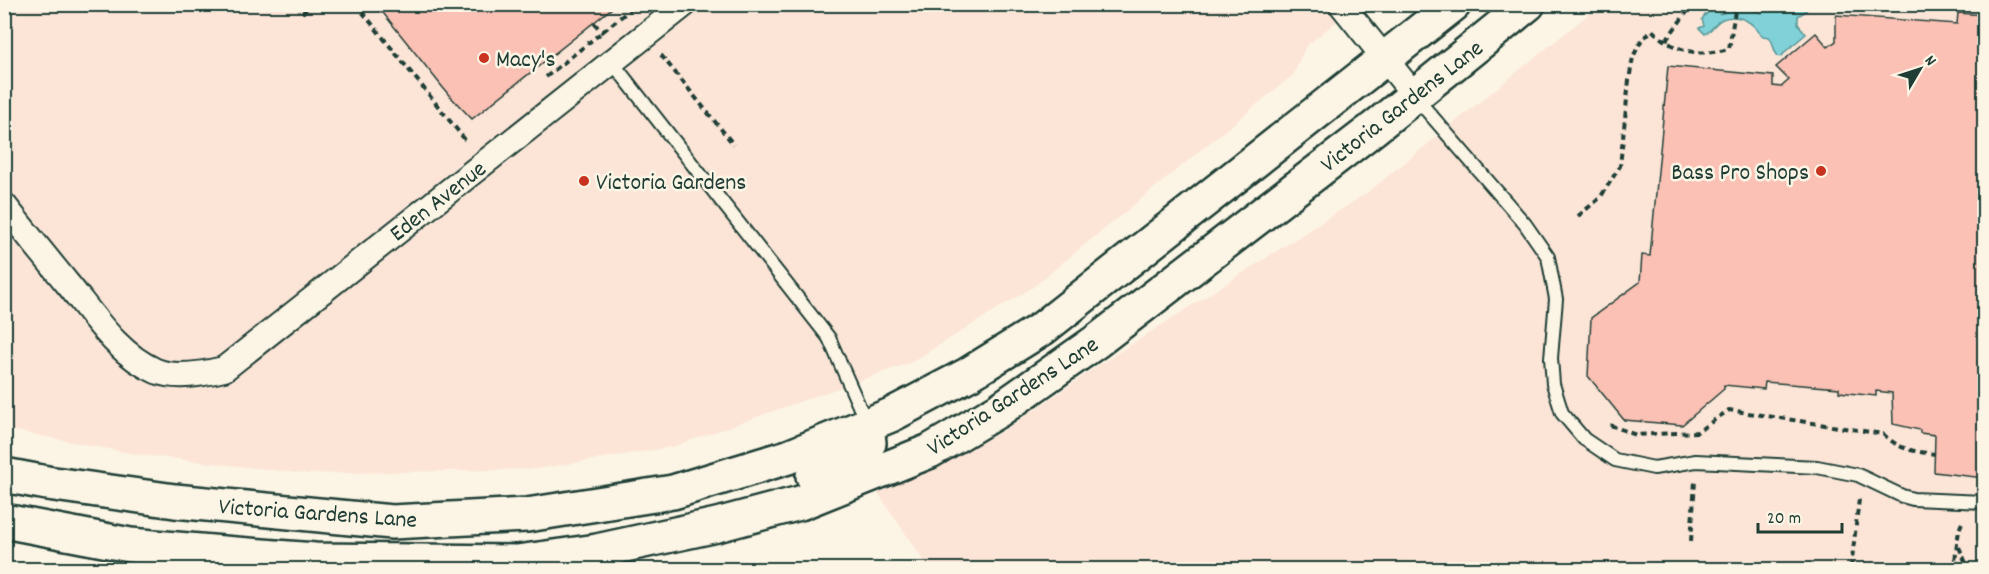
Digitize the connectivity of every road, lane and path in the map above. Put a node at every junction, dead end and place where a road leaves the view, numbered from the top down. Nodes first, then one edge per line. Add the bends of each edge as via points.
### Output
1 (313, 4) edge
2 (356, 4) edge
3 (637, 4) edge
4 (685, 4) edge
5 (1341, 4) edge
6 (1454, 4) edge
7 (1528, 4) edge
8 (1693, 4) edge
9 (1736, 4) edge
10 (1969, 4) edge
11 (1984, 6) edge
12 (302, 13) dead end
13 (594, 23) dead end
14 (602, 32) junction
15 (1666, 40) junction
16 (634, 44) junction
17 (1385, 59) junction
18 (612, 62) junction
19 (539, 83) dead end
20 (1414, 96) junction
21 (475, 134) dead end
22 (735, 145) dead end
23 (4, 205) edge
24 (1578, 216) dead end
25 (867, 425) junction
26 (1610, 425) dead end
27 (1935, 454) dead end
28 (4, 475) edge
29 (1695, 481) dead end
30 (1859, 499) dead end
31 (1984, 502) edge
32 (4, 521) edge
33 (1962, 523) dead end
34 (1691, 542) dead end
35 (638, 543) junction
36 (1959, 546) junction
37 (1851, 568) edge
38 (1954, 570) edge
39 (1969, 570) edge

1 - 12 path
2 - 21 path via 466,141
3 - 14 path
4 - 16 street, Eden Avenue
5 - 17 street
6 - 17 main road, Victoria Gardens Lane
7 - 20 main road, Victoria Gardens Lane
8 - 15 path
9 - 15 path via 1729,49 1699,54
10 - 11 path
13 - 14 path
14 - 16 path
14 - 19 path
15 - 24 path via 1652,30 1633,57 1620,166 1600,198
16 - 18 street, Eden Avenue
16 - 22 path via 662,55
17 - 20 street
17 - 25 main road, Victoria Gardens Lane via 1043,328 969,374
18 - 23 street, Eden Avenue via 224,369 201,374 158,372 134,360 105,331
18 - 25 lane via 829,338
20 - 31 lane via 1525,224 1548,257 1556,299 1553,384 1562,413 1584,439 1615,460 1654,468 1696,461 1817,467 1858,475 1913,499
20 - 35 main road, Victoria Gardens Lane via 1097,341 999,410 930,451 800,503
25 - 28 main road, Victoria Gardens Lane via 788,457 673,492 527,515 392,522 176,501
25 - 35 main road via 869,443 862,453 801,482 720,506
26 - 27 path via 1636,435 1697,432 1729,410 1883,434 1907,450
29 - 34 path
30 - 37 path
32 - 35 main road, Victoria Gardens Lane via 130,545 315,560 517,562
33 - 36 path
36 - 38 path
36 - 39 path

